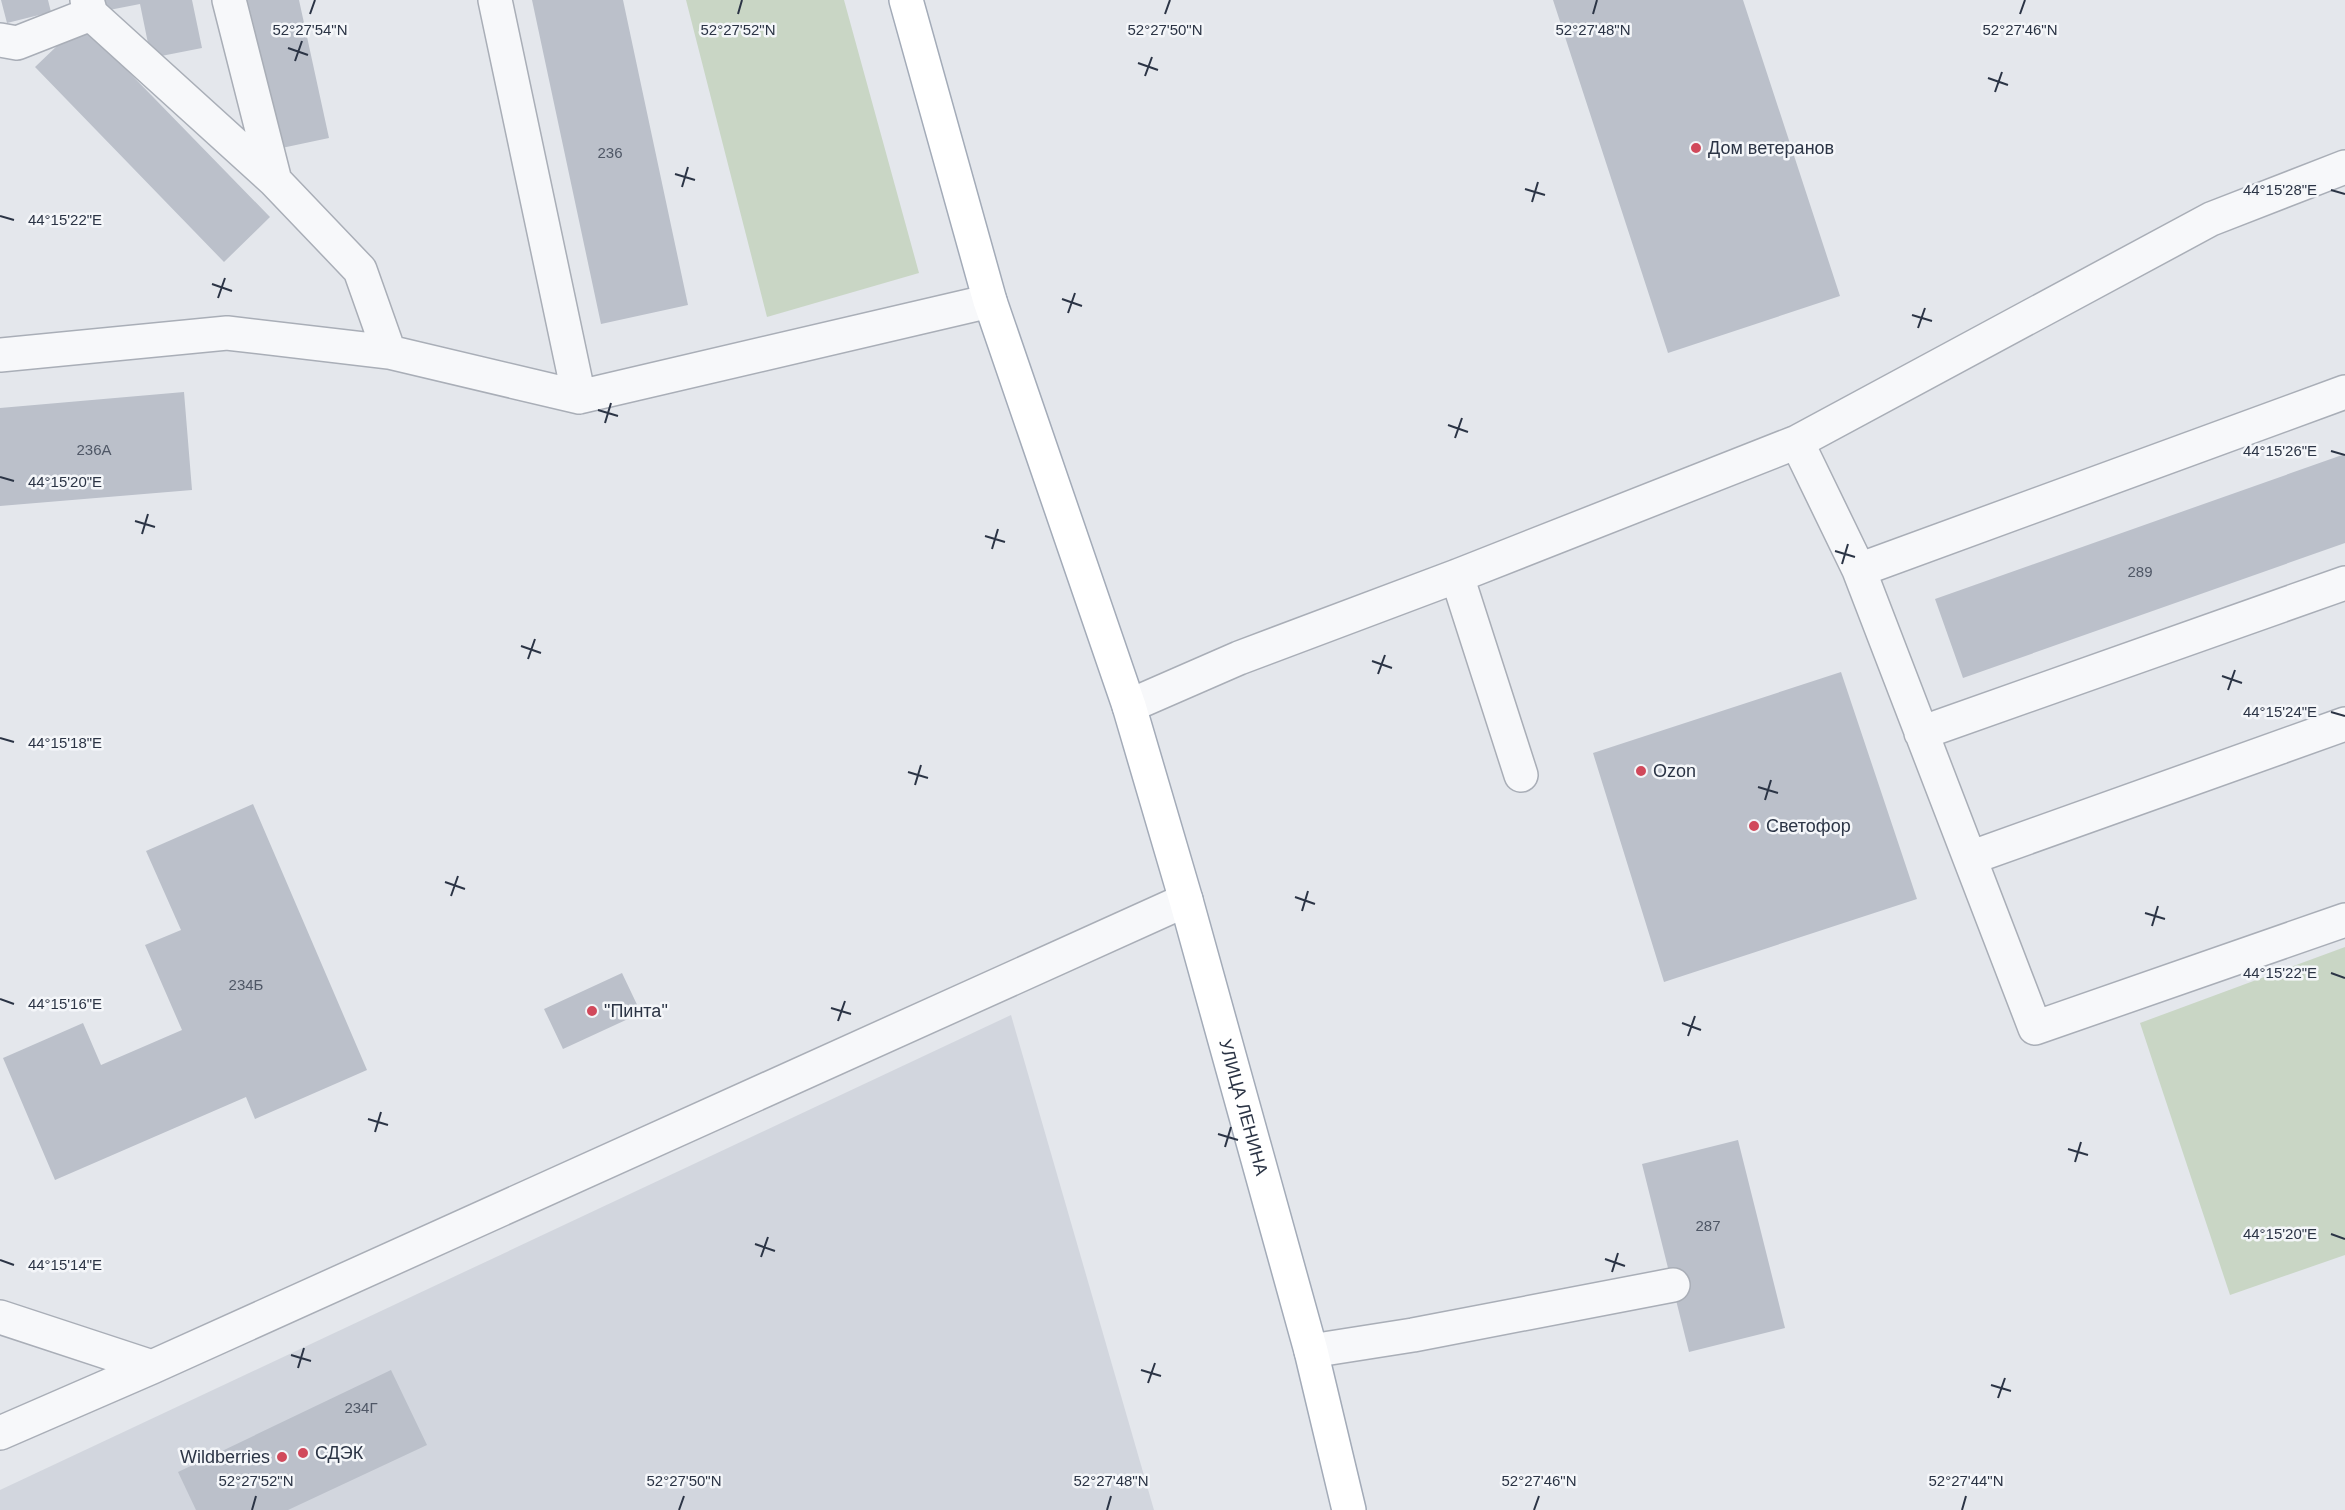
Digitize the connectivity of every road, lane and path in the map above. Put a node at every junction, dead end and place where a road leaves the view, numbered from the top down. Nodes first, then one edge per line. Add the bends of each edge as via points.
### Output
1 (229, 0) edge
2 (495, 0) edge
3 (906, 0) edge
4 (89, 7) edge
5 (0, 40) edge
6 (2345, 167) edge
7 (275, 181) junction
8 (990, 301) junction
9 (389, 352) junction
10 (0, 355) edge
11 (2345, 392) edge
12 (579, 397) junction
13 (1797, 442) junction
14 (1859, 570) junction
15 (1457, 576) junction
16 (2345, 583) edge
17 (1129, 706) junction
18 (2345, 724) edge
19 (1921, 733) junction
20 (1521, 775) dead end
21 (1970, 858) junction
22 (1186, 900) junction
23 (2345, 920) edge
24 (1673, 1285) dead end
25 (0, 1317) edge
26 (1311, 1351) junction
27 (152, 1367) junction
28 (0, 1433) edge
29 (1349, 1510) edge

1 - 7 street
2 - 12 street
3 - 8 main road, УЛИЦА ЛЕНИНА
4 - 5 street via 17,43
4 - 7 street
6 - 13 street via 2211,219
7 - 9 street via 360,270
8 - 12 street
8 - 17 main road, УЛИЦА ЛЕНИНА
9 - 10 street via 227,333
9 - 12 street
11 - 14 street
13 - 14 street
13 - 15 street
14 - 19 street
15 - 17 street via 1239,658
15 - 20 street
16 - 19 street
17 - 22 main road, УЛИЦА ЛЕНИНА
18 - 21 street
19 - 21 street
21 - 23 street via 2035,1028
22 - 26 main road, УЛИЦА ЛЕНИНА
22 - 27 street
24 - 26 street
25 - 27 street
26 - 29 main road, УЛИЦА ЛЕНИНА
27 - 28 street

